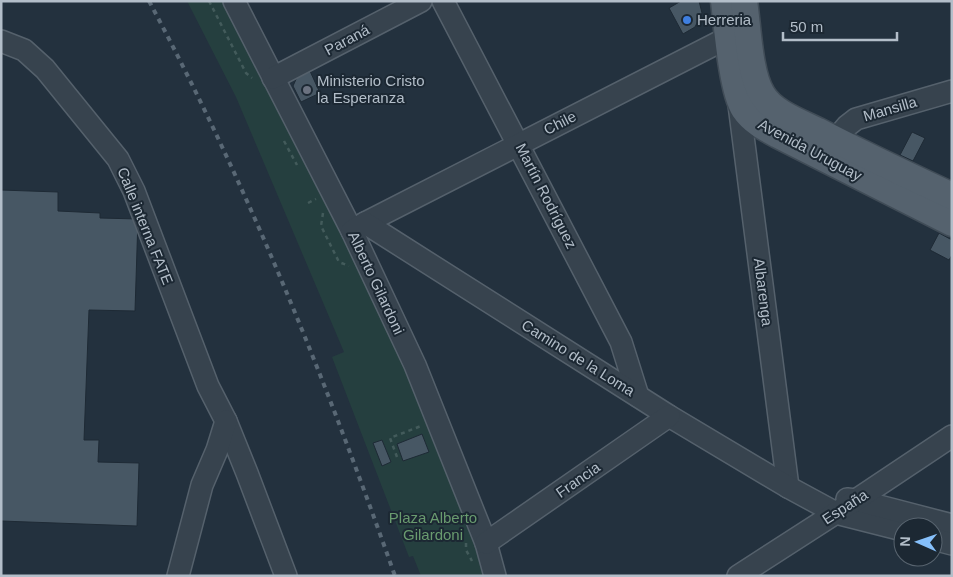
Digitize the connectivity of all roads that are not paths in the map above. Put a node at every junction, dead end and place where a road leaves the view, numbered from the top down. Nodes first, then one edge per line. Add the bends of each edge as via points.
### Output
1 (234, 1) edge
2 (421, 1) edge
3 (443, 1) edge
4 (724, 1) edge
5 (744, 1) edge
6 (729, 37) junction
7 (1, 41) edge
8 (266, 80) junction
9 (952, 91) edge
10 (738, 97) junction
11 (836, 140) junction
12 (519, 145) junction
13 (952, 196) edge
14 (952, 223) edge
15 (358, 227) junction
16 (638, 396) junction
17 (669, 416) junction
18 (226, 421) junction
19 (952, 436) edge
20 (788, 487) junction
21 (807, 497) junction
22 (856, 500) junction
23 (836, 513) junction
24 (952, 525) edge
25 (893, 527) edge
26 (477, 541) junction
27 (178, 576) edge
28 (286, 576) edge
29 (495, 576) edge
30 (738, 576) edge

1 - 8 street, Alberto Gilardoni
2 - 8 street, Paraná
3 - 12 street, Martín Rodríguez
4 - 6 main road, Avenida Uruguay
5 - 11 main road, Avenida Uruguay via 753,66 762,95 779,111
6 - 10 main road, Avenida Uruguay
6 - 12 street, Chile
7 - 18 street, Calle interna FATE via 24,50 44,69 118,158 134,191 208,386
8 - 15 street, Alberto Gilardoni
9 - 11 street, Mansilla via 856,119
10 - 14 main road, Avenida Uruguay via 748,114 778,135
10 - 20 street, Albarenga
11 - 13 main road, Avenida Uruguay
12 - 15 street, Chile
12 - 16 street, Martín Rodríguez via 621,342
15 - 16 street, Camino de la Loma
15 - 26 street, Alberto Gilardoni via 436,420
16 - 17 street, Camino de la Loma
17 - 20 street, Camino de la Loma
17 - 26 street, Francia
18 - 27 street via 198,500
18 - 28 street, Calle interna FATE
19 - 22 street, España
20 - 21 street, Camino de la Loma
21 - 22 street, Camino de la Loma
21 - 23 street, Camino de la Loma
22 - 23 street, España
22 - 24 street, Camino de la Loma
23 - 25 street, Camino de la Loma
23 - 30 street, España
26 - 29 street, Alberto Gilardoni

